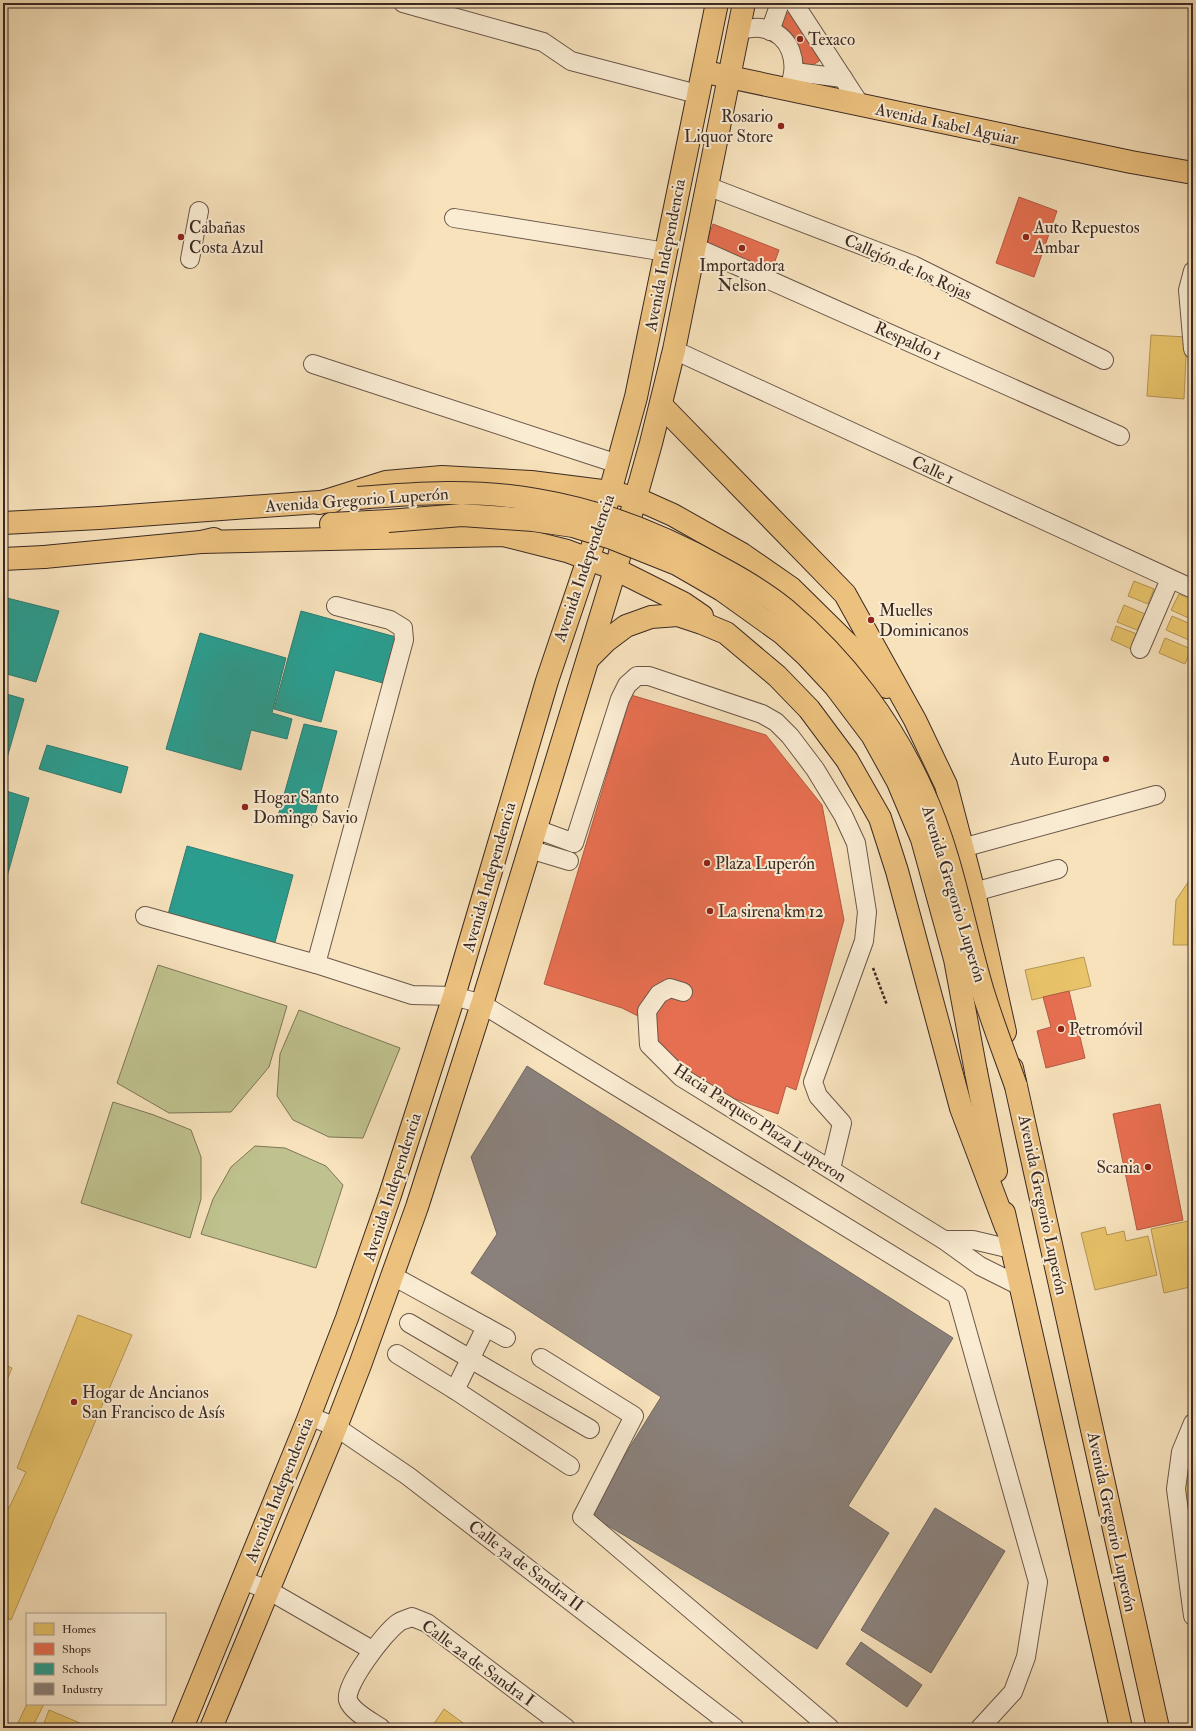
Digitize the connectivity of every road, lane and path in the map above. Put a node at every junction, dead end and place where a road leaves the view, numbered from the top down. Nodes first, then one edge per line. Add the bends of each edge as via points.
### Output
1 (403, 3) edge
2 (716, 3) edge
3 (744, 3) edge
4 (780, 3) edge
5 (794, 3) edge
6 (739, 30) junction
7 (770, 31) junction
8 (702, 72) junction
9 (730, 77) junction
10 (843, 78) junction
11 (791, 81) junction
12 (697, 94) junction
13 (861, 106) junction
14 (1193, 173) edge
15 (707, 186) junction
16 (199, 211) dead end
17 (454, 218) dead end
18 (695, 247) junction
19 (666, 252) junction
20 (190, 259) dead end
21 (1193, 271) edge
22 (1193, 348) edge
23 (674, 350) junction
24 (1104, 360) dead end
25 (313, 364) dead end
26 (661, 404) junction
27 (1120, 436) dead end
28 (618, 464) junction
29 (610, 492) junction
30 (635, 498) junction
31 (319, 503) junction
32 (3, 523) edge
33 (201, 542) junction
34 (3, 555) edge
35 (44, 557) junction
36 (3, 559) edge
37 (588, 559) junction
38 (615, 569) junction
39 (1170, 579) junction
40 (1193, 589) edge
41 (336, 606) dead end
42 (726, 633) junction
43 (1140, 649) dead end
44 (587, 660) junction
45 (915, 720) junction
46 (1156, 795) dead end
47 (533, 839) junction
48 (962, 848) junction
49 (569, 861) dead end
50 (1058, 869) dead end
51 (974, 892) junction
52 (145, 916) dead end
53 (864, 942) junction
54 (316, 964) junction
55 (683, 992) dead end
56 (454, 996) junction
57 (482, 1004) junction
58 (887, 1005) dead end
59 (1016, 1086) junction
60 (830, 1169) junction
61 (1006, 1227) junction
62 (944, 1240) junction
63 (1012, 1249) junction
64 (393, 1276) junction
65 (1020, 1286) junction
66 (408, 1323) dead end
67 (486, 1327) junction
68 (506, 1338) dead end
69 (397, 1354) dead end
70 (541, 1358) dead end
71 (471, 1359) junction
72 (455, 1390) junction
73 (309, 1416) junction
74 (1193, 1423) edge
75 (336, 1427) junction
76 (590, 1429) dead end
77 (570, 1466) dead end
78 (243, 1580) junction
79 (268, 1590) junction
80 (1193, 1616) edge
81 (372, 1650) junction
82 (182, 1728) edge
83 (210, 1728) edge
84 (381, 1728) edge
85 (566, 1728) edge
86 (735, 1728) edge
87 (830, 1728) edge
88 (980, 1728) edge
89 (1121, 1728) edge
90 (1158, 1728) edge

1 - 12 street via 543,42 571,61
2 - 8 main road, Avenida Independencia
3 - 6 main road, Avenida Independencia
4 - 7 street
5 - 10 street
6 - 7 street via 756,28
6 - 9 main road, Avenida Independencia
7 - 11 street via 779,36 792,52 794,62
8 - 9 main road, Avenida Isabel Aguiar
8 - 12 main road, Avenida Independencia
9 - 11 main road, Avenida Isabel Aguiar
9 - 15 main road, Avenida Independencia
10 - 11 street
10 - 13 street
11 - 13 main road, Avenida Isabel Aguiar
12 - 19 main road, Avenida Independencia
13 - 14 main road, Avenida Isabel Aguiar
15 - 18 main road, Avenida Independencia
15 - 24 street, Callejón de los Rojas via 913,265
16 - 20 street
17 - 19 street
18 - 23 main road, Avenida Independencia
18 - 27 street, Respaldo 1
19 - 28 main road, Avenida Independencia via 636,397
21 - 22 street via 1188,290
23 - 26 main road, Avenida Independencia
23 - 39 street, Calle 1
25 - 28 street
26 - 30 main road, Avenida Independencia
26 - 45 main road via 845,594
28 - 29 main road, Avenida Independencia
29 - 30 main road
29 - 31 main road via 531,482 442,477 386,482
29 - 37 main road, Avenida Independencia
30 - 38 main road, Avenida Independencia
30 - 45 main road via 673,515 742,554 791,588 857,653
31 - 32 main road, Avenida Gregorio Luperón
31 - 59 main road, Avenida Gregorio Luperón, bridge via 422,492 475,493 536,499 579,508 652,533 693,551 746,582 789,612 820,641 871,701 896,739 922,790 939,830 984,992
33 - 35 main road, Avenida Gregorio Luperón
33 - 37 main road via 503,535
33 - 61 main road, Avenida Gregorio Luperón, bridge via 262,528 462,516 533,520 573,526 612,538 677,564 722,590 782,633 835,686 872,735 898,782 922,839 955,959
34 - 35 main road
35 - 36 main road
37 - 38 main road
37 - 56 main road, Avenida Independencia via 549,673
38 - 42 main road via 683,603
38 - 44 main road, Avenida Independencia
39 - 40 street, Calle 1
39 - 43 street
41 - 54 street via 390,620 403,628 404,640
42 - 44 main road via 678,615 651,617 626,626
42 - 61 main road via 777,676 809,709 847,760 880,818 897,871 961,1108
44 - 47 main road, Avenida Independencia
45 - 48 main road via 946,785
46 - 48 street
47 - 49 street
47 - 53 street via 574,843 620,699 627,685 637,676 649,676 762,714 776,722 790,736 815,769 856,843 867,912
47 - 57 main road, Avenida Independencia
48 - 51 main road
50 - 51 street
51 - 59 main road
52 - 54 street
53 - 58 path
53 - 60 street via 813,1082 818,1096 842,1123
54 - 56 street via 412,995
55 - 60 street, Hacia Parqueo Plaza Luperon via 670,988 659,994 647,1011 649,1045 681,1077
56 - 57 street
56 - 73 main road, Avenida Independencia via 390,1196
57 - 64 main road, Avenida Independencia
57 - 88 street via 957,1295 1038,1582 1026,1657 1013,1692
59 - 90 main road, Avenida Gregorio Luperón
60 - 62 street, Hacia Parqueo Plaza Luperon
61 - 63 main road, Avenida Gregorio Luperón
62 - 63 street via 973,1240
62 - 65 street, Hacia Parqueo Plaza Luperon via 980,1266
63 - 65 main road, Avenida Gregorio Luperón
64 - 67 street
64 - 75 main road, Avenida Independencia
65 - 89 main road, Avenida Gregorio Luperón
66 - 71 street
67 - 68 street
67 - 71 street
69 - 72 street
70 - 87 street via 634,1416 582,1517
71 - 72 street
71 - 76 street
72 - 77 street
73 - 75 street, Calle 3a de Sandra II
73 - 78 main road, Avenida Independencia
74 - 80 street via 1181,1452 1176,1489
75 - 79 main road, Avenida Independencia
75 - 86 street, Calle 3a de Sandra II via 408,1476
78 - 79 street
78 - 82 main road, Avenida Independencia
79 - 81 street
79 - 83 main road, Avenida Independencia
81 - 84 street, Calle 2a de Sandra I via 348,1689 348,1700 355,1709
81 - 85 street, Calle 2a de Sandra I via 398,1623 412,1617 427,1623

